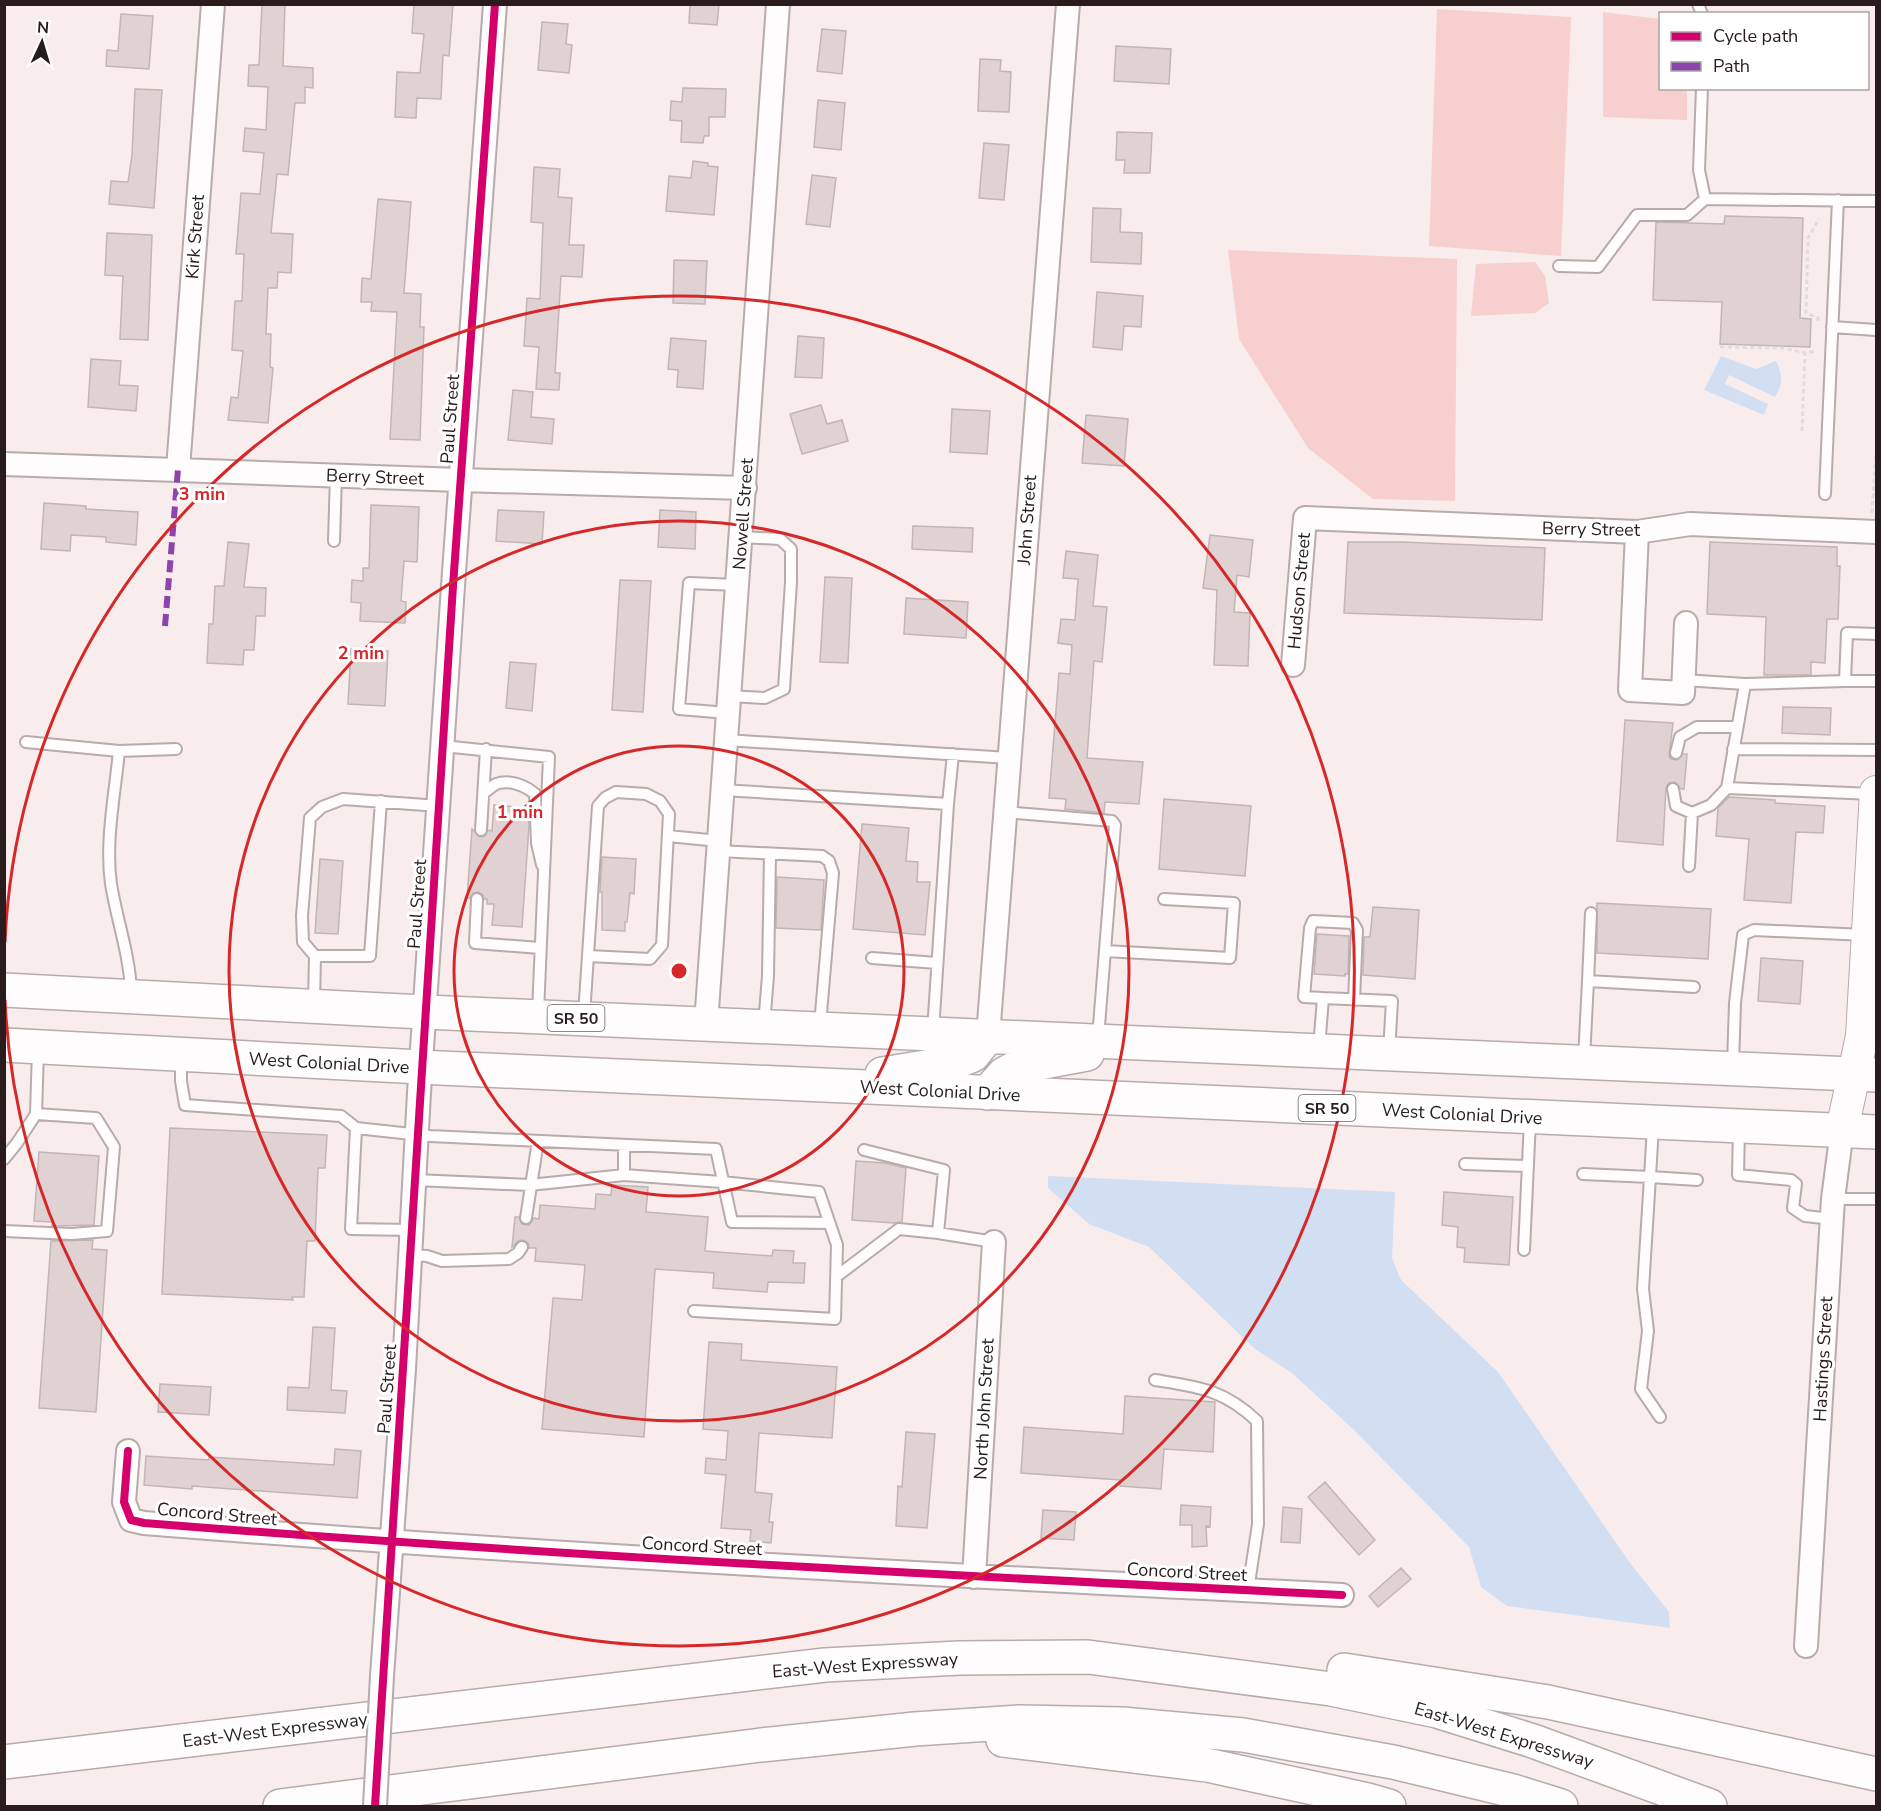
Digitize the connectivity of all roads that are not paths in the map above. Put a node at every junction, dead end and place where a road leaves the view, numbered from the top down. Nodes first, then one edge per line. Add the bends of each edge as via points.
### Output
1 (213, 4) edge
2 (495, 4) edge
3 (778, 4) edge
4 (1068, 4) edge
5 (1702, 90) edge
6 (1705, 199) junction
7 (1838, 200) junction
8 (1876, 201) edge
9 (1558, 266) dead end
10 (1832, 327) junction
11 (1876, 330) edge
12 (4, 464) edge
13 (178, 469) junction
14 (336, 475) junction
15 (460, 480) junction
16 (745, 488) junction
17 (1825, 494) dead end
18 (1305, 518) joint
19 (1874, 525) edge
20 (1636, 532) junction
21 (741, 537) junction
22 (334, 541) dead end
23 (737, 585) junction
24 (1686, 623) dead end
25 (1876, 634) edge
26 (1293, 665) dead end
27 (1684, 680) junction
28 (1845, 681) junction
29 (1876, 681) edge
30 (1744, 684) junction
31 (729, 705) junction
32 (1737, 727) junction
33 (726, 740) junction
34 (26, 742) dead end
35 (443, 746) junction
36 (176, 749) dead end
37 (486, 749) junction
38 (1732, 749) junction
39 (1876, 750) edge
40 (120, 751) junction
41 (1676, 753) dead end
42 (953, 754) junction
43 (1009, 758) junction
44 (1726, 788) junction
45 (1673, 789) dead end
46 (723, 790) junction
47 (484, 793) junction
48 (381, 801) junction
49 (948, 804) junction
50 (439, 806) junction
51 (1876, 809) edge
52 (1005, 812) junction
53 (1692, 813) junction
54 (481, 830) dead end
55 (668, 836) junction
56 (719, 846) junction
57 (770, 854) junction
58 (1689, 866) dead end
59 (545, 874) junction
60 (1874, 878) edge
61 (477, 899) dead end
62 (1164, 899) dead end
63 (1591, 913) dead end
64 (1871, 940) edge
65 (540, 948) junction
66 (1106, 951) junction
67 (315, 956) junction
68 (588, 956) junction
69 (872, 958) dead end
70 (937, 963) junction
71 (1587, 981) junction
72 (1694, 987) dead end
73 (4, 990) edge
74 (131, 997) junction
75 (1323, 998) junction
76 (1354, 1000) junction
77 (314, 1006) junction
78 (425, 1011) junction
79 (538, 1016) junction
80 (584, 1018) junction
81 (706, 1024) junction
82 (764, 1026) junction
83 (820, 1029) junction
84 (933, 1034) junction
85 (988, 1036) junction
86 (1098, 1041) junction
87 (1148, 1044) junction
88 (4, 1045) edge
89 (38, 1047) junction
90 (1319, 1051) junction
91 (1389, 1054) junction
92 (182, 1055) junction
93 (1583, 1062) junction
94 (421, 1068) junction
95 (1732, 1069) junction
96 (1865, 1075) edge
97 (812, 1084) junction
98 (987, 1093) junction
99 (36, 1114) junction
100 (1531, 1117) junction
101 (1653, 1122) junction
102 (1739, 1126) junction
103 (356, 1128) junction
104 (1842, 1130) junction
105 (1876, 1132) edge
106 (417, 1135) junction
107 (538, 1141) junction
108 (624, 1145) junction
109 (864, 1150) dead end
110 (4, 1159) edge
111 (1466, 1164) dead end
112 (1528, 1166) junction
113 (1583, 1174) dead end
114 (624, 1175) junction
115 (1650, 1177) junction
116 (415, 1180) junction
117 (1697, 1180) dead end
118 (722, 1182) junction
119 (530, 1185) junction
120 (1876, 1198) edge
121 (1832, 1209) junction
122 (526, 1218) dead end
123 (829, 1222) junction
124 (411, 1230) junction
125 (4, 1231) edge
126 (938, 1233) junction
127 (994, 1242) joint
128 (522, 1247) dead end
129 (1524, 1250) dead end
130 (411, 1255) junction
131 (837, 1276) junction
132 (694, 1311) dead end
133 (1155, 1380) dead end
134 (1660, 1417) dead end
135 (128, 1451) dead end
136 (392, 1543) junction
137 (974, 1577) junction
138 (1248, 1590) junction
139 (1342, 1595) dead end
140 (1806, 1646) dead end
141 (1088, 1657) junction
142 (915, 1729) junction
143 (4, 1762) edge
144 (1876, 1774) edge
145 (280, 1806) edge
146 (375, 1806) edge
147 (1389, 1806) edge
148 (1561, 1806) edge
149 (1710, 1806) edge

1 - 13 street, Kirk Street
2 - 15 street, Paul Street
3 - 16 street, Nowell Street
4 - 43 street, John Street
5 - 6 lane via 1699,170
6 - 7 lane
6 - 9 lane via 1687,215 1637,215 1598,267
7 - 8 lane
7 - 10 lane
10 - 11 lane
10 - 17 lane
12 - 13 street, Berry Street
13 - 14 street, Berry Street
14 - 15 street, Berry Street
14 - 22 lane
15 - 16 street, Berry Street
15 - 35 street, Paul Street
16 - 21 street, Nowell Street
18 - 20 street, Berry Street
18 - 26 street, Hudson Street
19 - 20 street, Berry Street via 1690,525
20 - 27 street via 1630,690 1683,693
21 - 23 street, Nowell Street
21 - 31 lane via 780,539 791,549 784,689 765,698
23 - 31 street, Nowell Street
23 - 31 lane via 689,583 678,709
24 - 27 street
25 - 28 lane via 1847,633
27 - 30 lane
28 - 29 lane
28 - 30 lane
30 - 32 lane
31 - 33 street, Nowell Street
32 - 38 lane
32 - 41 lane via 1696,727 1680,737
33 - 42 lane
33 - 46 street, Nowell Street
34 - 40 lane
35 - 37 lane
35 - 50 street, Paul Street
36 - 40 lane
37 - 47 lane
37 - 59 lane via 549,757
38 - 39 lane
38 - 44 lane
40 - 74 lane via 110,851 111,883 130,971
42 - 43 lane
42 - 49 lane
43 - 52 street, John Street
44 - 51 lane
44 - 53 lane via 1711,805
45 - 53 lane via 1676,806
46 - 49 lane
46 - 56 street, Nowell Street
47 - 54 lane
47 - 59 lane via 496,784 509,783 527,786 535,794 537,843
48 - 50 lane
48 - 67 lane via 370,956
48 - 67 lane via 343,799 322,807 310,818 302,916 303,942
49 - 70 lane
50 - 78 street, Paul Street
51 - 60 street, Hastings Street
52 - 66 lane via 1112,820 1115,825
52 - 85 street, John Street
53 - 58 lane
55 - 56 lane
55 - 68 lane via 662,945 650,958
55 - 68 lane via 669,814 660,801 646,794 616,792 598,806
56 - 57 lane
56 - 81 street, Nowell Street
57 - 82 lane
57 - 83 lane via 822,856 829,861 833,873
59 - 65 lane
60 - 64 street, Hastings Street
61 - 65 lane via 475,943
62 - 66 lane via 1233,903 1230,958
63 - 71 lane
64 - 95 lane via 1754,930 1743,935
64 - 96 street, Hastings Street via 1862,1036
65 - 79 lane
66 - 86 lane
67 - 77 lane
68 - 80 lane
69 - 70 lane
70 - 84 lane
71 - 72 lane
71 - 93 lane
73 - 74 highway, SR 50
74 - 77 highway, SR 50
75 - 76 lane
75 - 76 lane via 1304,997 1313,921 1353,923 1357,930
75 - 90 lane
76 - 91 lane via 1392,1001
77 - 78 highway, SR 50
78 - 79 highway, SR 50
78 - 94 street, Paul Street
79 - 80 highway, SR 50
80 - 81 highway, SR 50
81 - 82 highway, SR 50
82 - 83 highway, SR 50
83 - 84 highway, SR 50
84 - 85 highway, SR 50
85 - 86 highway, SR 50
85 - 97 highway via 973,1054 956,1062
86 - 87 highway, SR 50
87 - 90 highway, SR 50
87 - 98 highway via 1017,1067 1004,1074
88 - 89 highway, West Colonial Drive / SR 50
89 - 92 highway, West Colonial Drive / SR 50
89 - 99 lane
90 - 91 highway, SR 50
91 - 93 highway, SR 50
92 - 94 highway, West Colonial Drive / SR 50
92 - 103 lane via 185,1105 341,1116
93 - 95 highway, SR 50
94 - 97 highway, West Colonial Drive / SR 50
94 - 106 street, Paul Street
95 - 96 highway, SR 50
96 - 104 street, Hastings Street
97 - 98 highway, West Colonial Drive / SR 50
98 - 100 highway, West Colonial Drive / SR 50
99 - 110 lane
99 - 125 lane via 96,1118 114,1147 106,1231
100 - 101 highway, West Colonial Drive / SR 50
100 - 112 lane
101 - 102 highway, West Colonial Drive / SR 50
101 - 115 lane
102 - 104 highway, West Colonial Drive / SR 50
102 - 121 lane via 1738,1175 1791,1180 1796,1184 1793,1208 1805,1216
103 - 106 lane
103 - 124 lane via 351,1229
104 - 105 highway, West Colonial Drive / SR 50
104 - 121 street, Hastings Street
106 - 107 lane
106 - 116 street, Paul Street
107 - 108 lane
107 - 119 lane
108 - 114 lane
108 - 118 lane via 716,1149
109 - 126 lane via 944,1170
111 - 112 lane
112 - 129 lane
113 - 115 lane
114 - 118 lane
114 - 119 lane
115 - 117 lane
115 - 134 lane via 1643,1289 1648,1331 1641,1389
116 - 119 lane
116 - 124 street, Paul Street
118 - 123 lane via 819,1192
118 - 123 lane via 732,1222
119 - 122 lane
120 - 121 lane
121 - 140 street, Hastings Street
123 - 131 lane via 837,1245
124 - 130 street, Paul Street
126 - 127 lane
126 - 131 lane via 899,1229
127 - 137 street, North John Street
128 - 130 lane via 509,1259 442,1261
130 - 136 street, Paul Street
131 - 132 lane via 834,1318
133 - 138 lane via 1217,1392 1257,1421 1258,1524
135 - 136 street, Concord Street via 124,1502 131,1520
136 - 137 street, Concord Street
136 - 146 street, Paul Street, bridge
137 - 138 street, Concord Street
138 - 139 street, Concord Street
141 - 143 highway, East-West Expressway via 825,1665
141 - 144 highway via 1262,1657 1548,1702
141 - 149 highway, East-West Expressway via 1331,1689 1437,1711 1533,1741
142 - 145 highway
142 - 147 highway via 1207,1766
142 - 148 highway via 1020,1722 1122,1724 1243,1735 1393,1762

